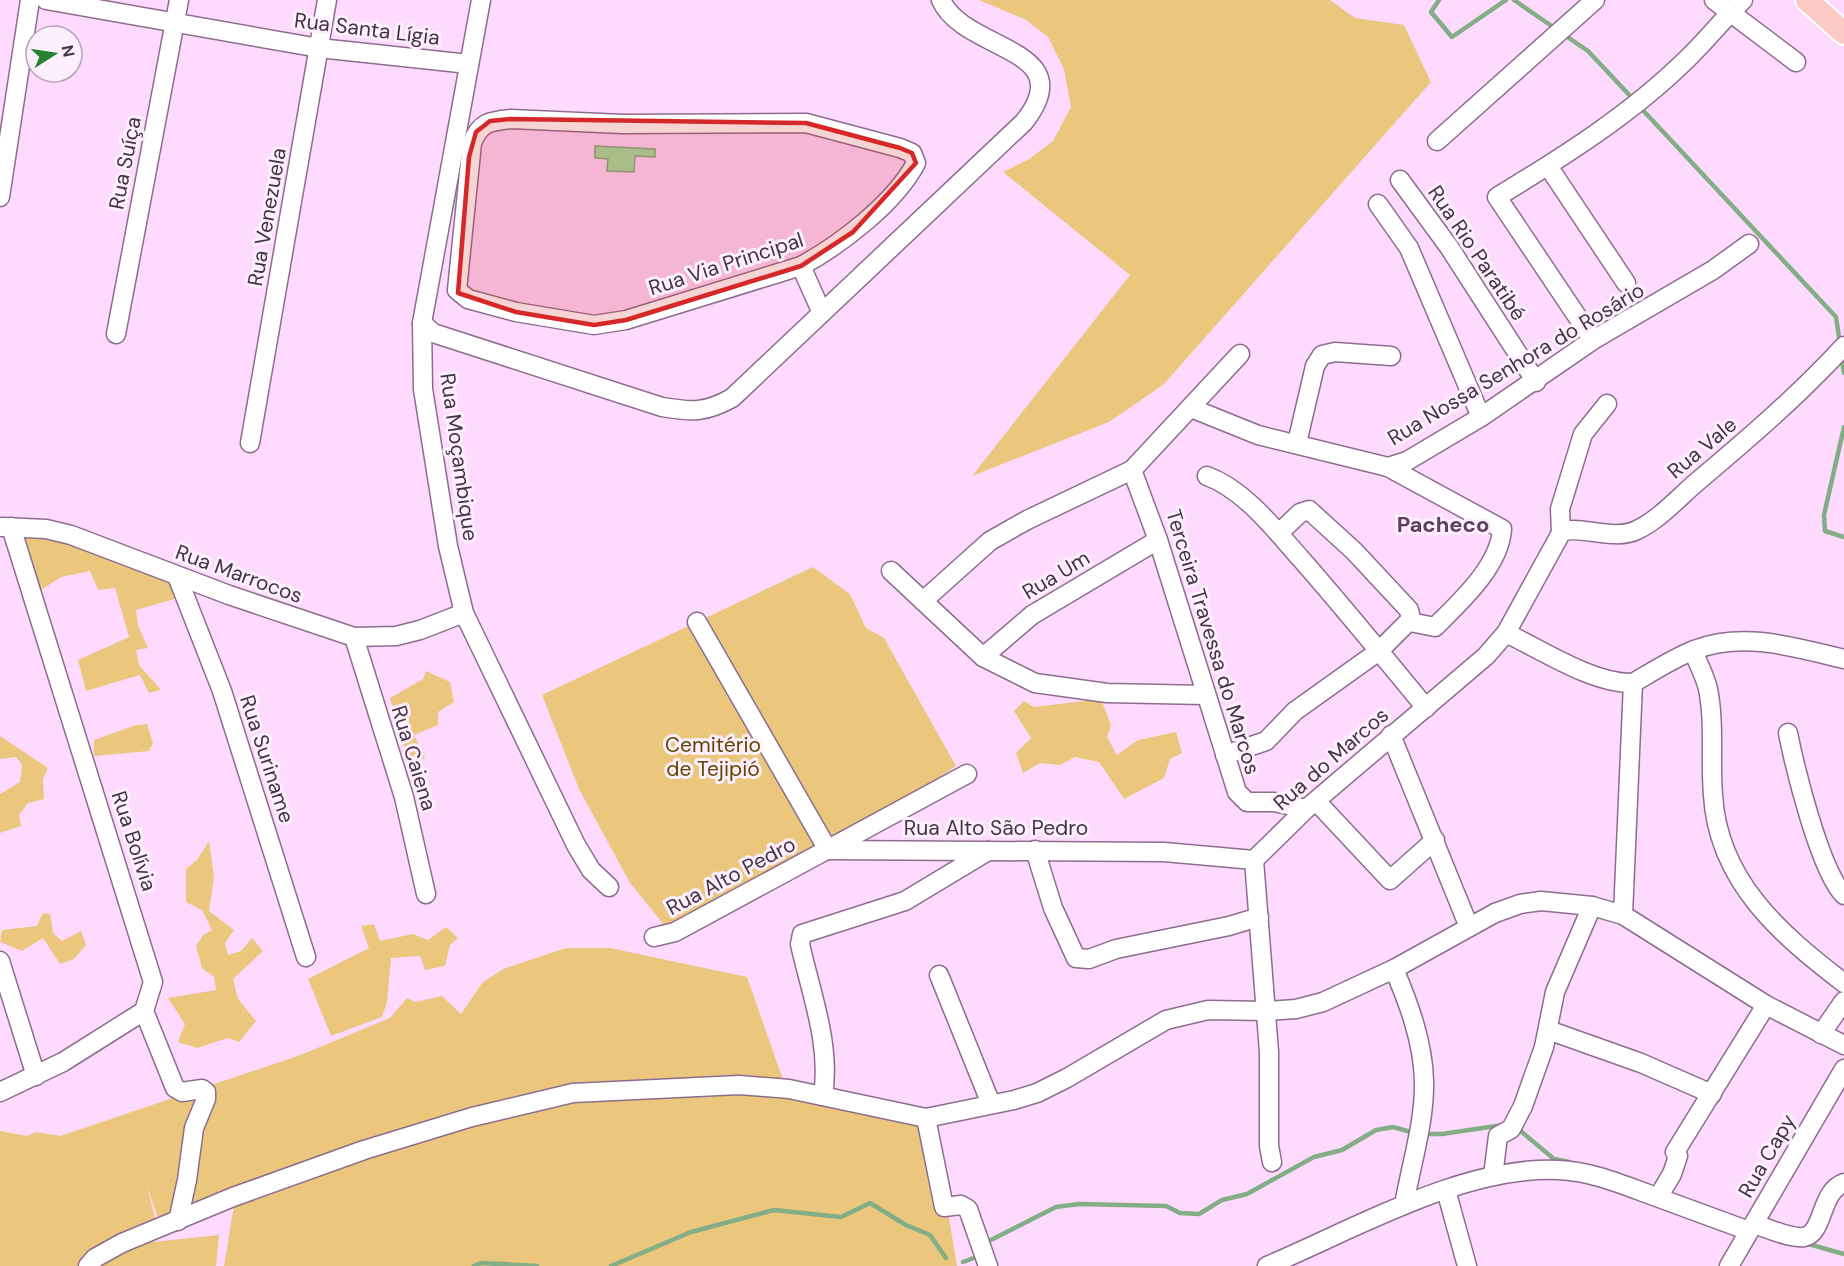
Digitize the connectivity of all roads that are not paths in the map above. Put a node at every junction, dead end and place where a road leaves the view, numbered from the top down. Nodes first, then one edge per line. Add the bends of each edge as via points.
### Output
1 (30, 0) edge
2 (46, 0) edge
3 (179, 0) edge
4 (327, 0) edge
5 (482, 0) edge
6 (941, 0) edge
7 (1595, 0) edge
8 (1714, 0) edge
9 (1807, 0) edge
10 (1736, 6) edge
11 (175, 22) junction
12 (1844, 33) edge
13 (319, 48) junction
14 (1796, 62) dead end
15 (469, 64) junction
16 (1437, 141) dead end
17 (1548, 166) junction
18 (1401, 180) dead end
19 (0, 197) edge
20 (1378, 204) dead end
21 (1749, 244) dead end
22 (804, 274) junction
23 (1626, 283) dead end
24 (821, 311) junction
25 (428, 328) junction
26 (116, 334) dead end
27 (1593, 340) junction
28 (1840, 351) edge
29 (1239, 354) dead end
30 (1391, 356) dead end
31 (1536, 382) junction
32 (1607, 404) dead end
33 (1191, 408) junction
34 (1481, 417) junction
35 (250, 442) dead end
36 (1297, 443) junction
37 (1388, 467) junction
38 (1132, 470) junction
39 (1207, 476) dead end
40 (5, 527) edge
41 (1564, 531) junction
42 (1279, 533) junction
43 (1158, 540) junction
44 (891, 571) dead end
45 (177, 576) junction
46 (923, 601) junction
47 (464, 613) junction
48 (1411, 619) junction
49 (697, 622) dead end
50 (1506, 633) junction
51 (354, 638) junction
52 (1379, 651) junction
53 (1693, 651) junction
54 (983, 657) junction
55 (1844, 659) edge
56 (1632, 683) junction
57 (1205, 695) junction
58 (1426, 708) junction
59 (1788, 733) dead end
60 (1391, 735) junction
61 (1225, 755) junction
62 (966, 774) dead end
63 (1311, 805) junction
64 (1435, 840) junction
65 (828, 850) junction
66 (1035, 850) junction
67 (988, 851) junction
68 (1254, 860) junction
69 (609, 887) dead end
70 (426, 894) dead end
71 (1844, 895) edge
72 (1592, 906) junction
73 (1623, 915) junction
74 (1259, 917) junction
75 (1469, 927) junction
76 (654, 937) dead end
77 (306, 957) dead end
78 (0, 961) edge
79 (1394, 969) junction
80 (939, 975) dead end
81 (1844, 983) edge
82 (1844, 1001) edge
83 (1766, 1005) junction
84 (144, 1011) junction
85 (1265, 1011) junction
86 (1548, 1030) junction
87 (1821, 1035) junction
88 (1844, 1045) edge
89 (1844, 1069) edge
90 (36, 1076) junction
91 (0, 1092) edge
92 (1712, 1094) junction
93 (823, 1096) junction
94 (992, 1104) junction
95 (926, 1118) junction
96 (1272, 1162) dead end
97 (1493, 1176) junction
98 (1844, 1183) edge
99 (1663, 1189) dead end
100 (1446, 1190) junction
101 (1404, 1205) junction
102 (178, 1221) junction
103 (1752, 1228) junction
104 (87, 1266) edge
105 (988, 1266) edge
106 (1267, 1266) edge
107 (1467, 1266) edge
108 (1729, 1266) edge

1 - 19 street
2 - 11 street, Rua Santa Lígia
3 - 11 street, Rua Suíça
4 - 13 street, Rua Venezuela
5 - 15 street, Rua Moçambique
6 - 24 street via 947,13 962,27 1032,65 1041,78 1042,92 1024,122
7 - 16 street
8 - 10 street
9 - 12 main road
10 - 14 street
10 - 17 street via 1686,60 1639,100
11 - 13 street, Rua Santa Lígia
11 - 26 street, Rua Suíça
13 - 15 street, Rua Santa Lígia
13 - 35 street, Rua Venezuela
15 - 25 street, Rua Moçambique
17 - 23 street
17 - 27 street via 1497,197
18 - 31 street, Rua Rio Paratibé
20 - 34 street via 1409,248
21 - 27 street, Rua Nossa Senhora do Rosário via 1704,276
22 - 22 street, Rua Via Principal via 883,203 916,163 912,153 806,123 490,121 482,125 472,143 457,281 462,296 516,312 594,325
22 - 24 street
24 - 25 street via 732,398 713,409 689,412 662,407
25 - 47 street, Rua Moçambique via 424,399 448,546
27 - 31 street, Rua Nossa Senhora do Rosário
28 - 41 street, Rua Vale via 1754,434 1647,525 1621,535
29 - 33 street
30 - 36 street via 1328,353 1317,360
31 - 34 street, Rua Nossa Senhora do Rosário
32 - 41 street via 1583,434 1560,509
33 - 36 street, Rua Nossa Senhora do Rosário via 1258,435
33 - 38 street
34 - 37 street, Rua Nossa Senhora do Rosário via 1407,461
36 - 37 street, Rua Nossa Senhora do Rosário
37 - 48 street via 1502,529 1502,539 1475,588 1435,627
38 - 43 street, Terceira Travessa do Marcos
38 - 46 street via 990,541
39 - 42 street via 1226,484
40 - 45 street, Rua Marrocos via 71,535
40 - 84 street, Rua Bolívia via 150,968 153,982
41 - 50 street
42 - 48 street via 1300,513 1309,510 1354,551
42 - 52 street
43 - 54 street, Rua Um via 1032,615
43 - 57 street, Terceira Travessa do Marcos
44 - 46 street
45 - 51 street, Rua Marrocos
45 - 77 street, Rua Suriname via 222,691
46 - 54 street
47 - 51 street, Rua Marrocos via 396,636
47 - 69 street, Rua Moçambique via 581,853 591,870
48 - 52 street
49 - 65 street
50 - 56 street via 1603,679
50 - 58 street, Rua do Marcos
51 - 70 street, Rua Caiena via 404,797
52 - 58 street
52 - 61 street via 1317,693 1266,741
53 - 55 street via 1734,641 1773,642
53 - 56 street
53 - 81 street via 1711,709 1714,814 1726,854 1754,903 1772,924
54 - 57 street via 1035,683 1068,689
56 - 73 street
57 - 61 street, Terceira Travessa do Marcos
58 - 60 street, Rua do Marcos
59 - 71 street via 1813,827
60 - 63 street, Rua do Marcos
60 - 64 street
61 - 63 street, Terceira Travessa do Marcos via 1237,792 1244,801
62 - 65 street
63 - 64 street via 1390,880
63 - 68 street, Rua do Marcos
64 - 75 street
65 - 67 street, Rua Alto São Pedro
65 - 76 street, Rua Alto Pedro via 675,932
66 - 67 street, Rua Alto São Pedro
66 - 68 street, Rua Alto São Pedro via 1164,852
66 - 74 street via 1053,908 1076,958 1089,959 1116,949
67 - 93 street via 905,901 802,934 800,944 823,1037
68 - 74 street
72 - 73 street
72 - 75 street via 1541,901 1520,904
72 - 86 street via 1555,992
73 - 83 street
74 - 85 street
75 - 79 street
78 - 90 street
79 - 85 street via 1323,1002
79 - 101 street via 1419,1040 1424,1081
80 - 94 street
82 - 87 street
83 - 87 street
83 - 92 street
84 - 90 street
84 - 102 street via 175,1088 182,1092 206,1092 194,1128
85 - 94 street via 1228,1008 1184,1014 1036,1093
85 - 96 street
86 - 92 street via 1641,1063
86 - 97 street via 1516,1123 1498,1136
87 - 88 street
89 - 103 street, Rua Capy
90 - 91 street
92 - 99 street via 1675,1152 1678,1156
93 - 95 street
93 - 102 street via 739,1085 573,1093 472,1117 364,1150 232,1197
94 - 95 street
95 - 105 street via 944,1207 962,1205 968,1209
97 - 100 street
97 - 103 street via 1560,1170 1589,1174
98 - 103 street via 1830,1194 1808,1236
100 - 101 street
100 - 107 street
101 - 106 street
102 - 104 street via 122,1243
103 - 108 street, Rua Capy

